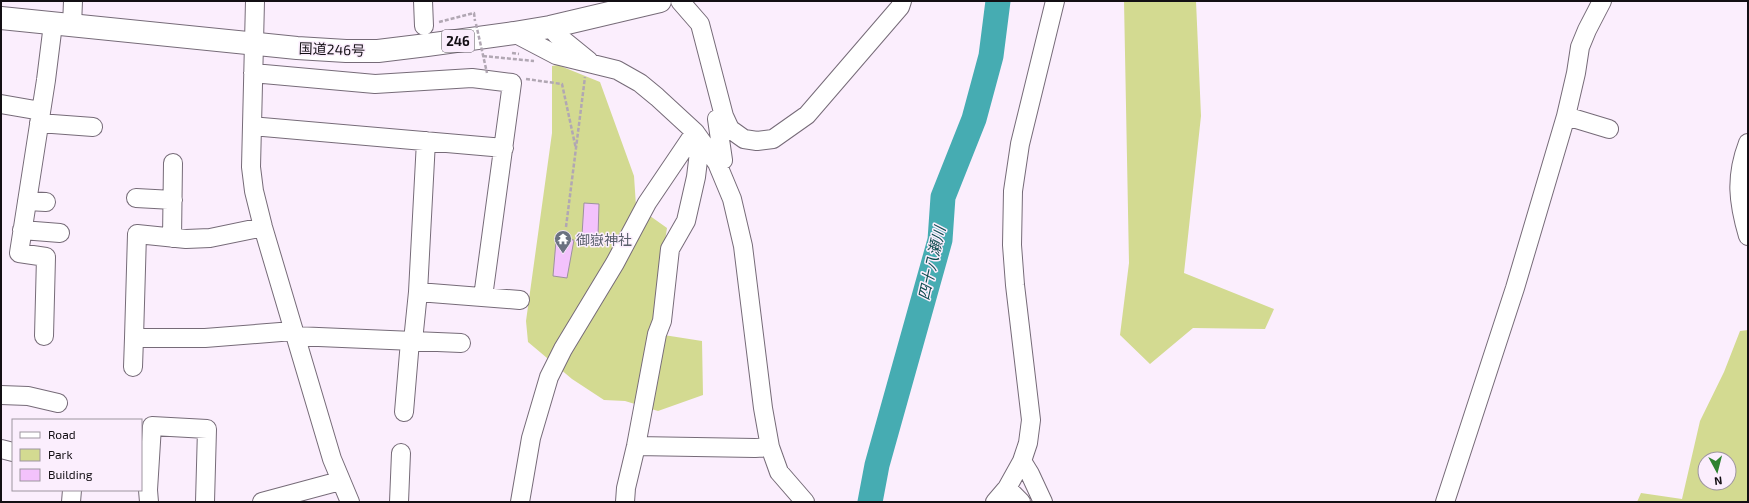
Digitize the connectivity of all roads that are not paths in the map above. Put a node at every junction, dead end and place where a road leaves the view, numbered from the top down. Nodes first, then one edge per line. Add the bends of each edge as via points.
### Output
1 (73, 1) edge
2 (255, 1) edge
3 (424, 1) edge
4 (660, 1) edge
5 (680, 1) edge
6 (902, 1) edge
7 (1055, 1) edge
8 (1602, 1) edge
9 (1, 18) edge
10 (62, 25) junction
11 (424, 26) road end
12 (550, 27) junction
13 (514, 33) junction
14 (253, 43) junction
15 (589, 62) junction
16 (253, 73) junction
17 (1, 104) edge
18 (724, 116) junction
19 (1566, 116) junction
20 (40, 117) junction
21 (252, 126) junction
22 (93, 127) dead end
23 (1609, 129) dead end
24 (699, 138) junction
25 (426, 141) junction
26 (1748, 143) edge
27 (504, 148) junction
28 (173, 163) dead end
29 (717, 163) junction
30 (136, 198) dead end
31 (27, 200) junction
32 (173, 200) junction
33 (46, 202) dead end
34 (263, 227) junction
35 (22, 230) junction
36 (60, 233) dead end
37 (1748, 236) edge
38 (172, 238) junction
39 (418, 292) junction
40 (483, 297) junction
41 (520, 300) dead end
42 (294, 333) junction
43 (44, 336) dead end
44 (134, 338) junction
45 (411, 341) junction
46 (461, 343) dead end
47 (133, 367) dead end
48 (1, 395) edge
49 (58, 403) dead end
50 (404, 412) dead end
51 (636, 446) junction
52 (770, 447) junction
53 (1, 449) edge
54 (12, 452) edge
55 (401, 453) dead end
56 (1022, 461) junction
57 (340, 481) junction
58 (1007, 488) junction
59 (72, 491) edge
60 (405, 493) edge
61 (71, 502) edge
62 (149, 502) edge
63 (204, 502) edge
64 (262, 502) edge
65 (350, 502) edge
66 (520, 502) edge
67 (625, 502) edge
68 (805, 502) edge
69 (995, 502) edge
70 (1021, 502) edge
71 (1043, 502) edge
72 (1445, 502) edge

1 - 10 street
2 - 14 street
3 - 11 street
4 - 12 highway, 国道246号 / 246
5 - 18 street via 700,24
6 - 18 street via 900,7 807,115 773,139 744,139 730,129
7 - 56 street via 1020,144 1013,191 1012,245 1015,285 1031,420 1028,443
8 - 19 street via 1580,47
9 - 10 highway, 国道246号 / 246
10 - 14 highway, 国道246号 / 246
10 - 20 street
12 - 13 highway, 国道246号 / 246
12 - 15 street
13 - 14 highway, 国道246号 / 246 via 378,51 311,49
13 - 15 street via 556,55
14 - 16 street
15 - 24 street via 617,70 640,83
16 - 21 street
16 - 27 street via 375,84 472,78 512,83
17 - 20 street
18 - 29 street via 716,119 723,160
19 - 23 street
19 - 72 street via 1515,288
20 - 22 street
20 - 31 street
21 - 25 street
21 - 34 street via 251,167
24 - 29 street
24 - 51 street via 696,177 686,221 670,249 662,321 657,334
24 - 66 street via 647,203 549,377 531,438
25 - 27 street
25 - 39 street
26 - 37 street via 1740,170 1739,189 1740,209
27 - 40 street
28 - 32 street
29 - 52 street via 732,198 743,246
30 - 32 street
31 - 33 street
31 - 35 street
32 - 38 street
34 - 38 street via 210,238
34 - 42 street
35 - 36 street
35 - 43 street via 19,253 46,257
38 - 44 street via 130,233
39 - 40 street
39 - 45 street
40 - 41 street
42 - 44 street via 205,338
42 - 45 street
42 - 57 street
44 - 47 street
45 - 46 street
45 - 50 street
48 - 49 street via 28,396
51 - 52 street
51 - 67 street
52 - 68 street via 779,472
53 - 54 street
55 - 60 street
56 - 58 street
56 - 71 street
57 - 64 street
57 - 65 street
58 - 69 street
58 - 70 street
59 - 61 street
62 - 63 street via 152,426 207,428

